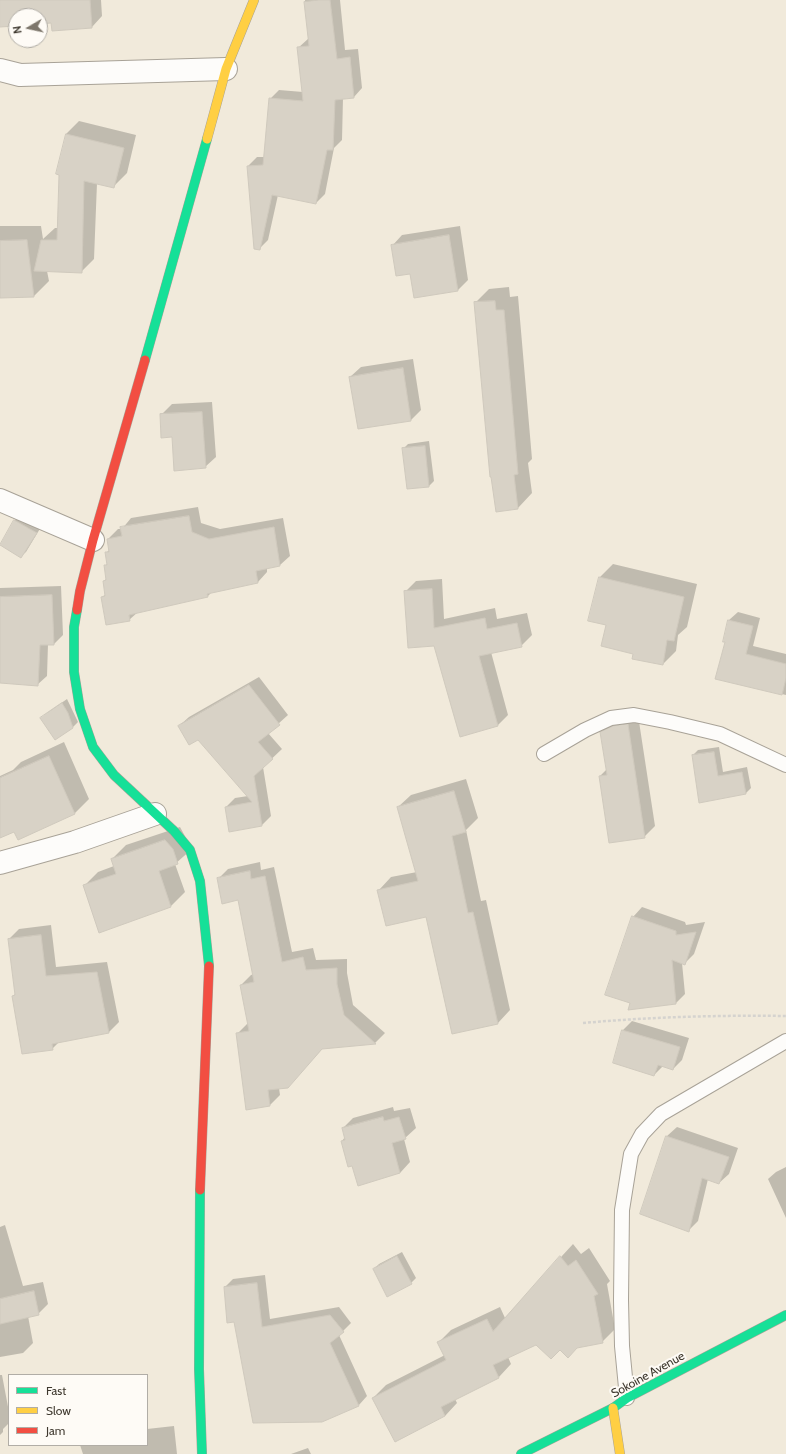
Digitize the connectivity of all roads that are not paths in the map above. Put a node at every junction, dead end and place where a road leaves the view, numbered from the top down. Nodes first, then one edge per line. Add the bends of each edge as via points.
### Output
1 (254, 0) edge
2 (226, 69) junction
3 (0, 70) edge
4 (0, 500) edge
5 (93, 540) junction
6 (544, 754) dead end
7 (786, 765) edge
8 (155, 814) junction
9 (0, 863) edge
10 (786, 1041) edge
11 (786, 1315) edge
12 (627, 1398) junction
13 (613, 1408) junction
14 (202, 1454) edge
15 (521, 1454) edge
16 (620, 1454) edge

1 - 2 street
2 - 3 street via 20,75
2 - 5 street
4 - 5 street
5 - 8 street via 74,627 74,672 80,709 93,747 114,775
6 - 7 lane via 611,718 634,715 720,734
8 - 9 street via 75,842
8 - 14 street via 190,850 200,880 209,969 199,1212
10 - 12 lane via 661,1114 642,1134 631,1154 622,1210 620,1300
11 - 12 street, Sokoine Avenue
12 - 13 street, Sokoine Avenue
13 - 15 street, Sokoine Avenue
13 - 16 street

